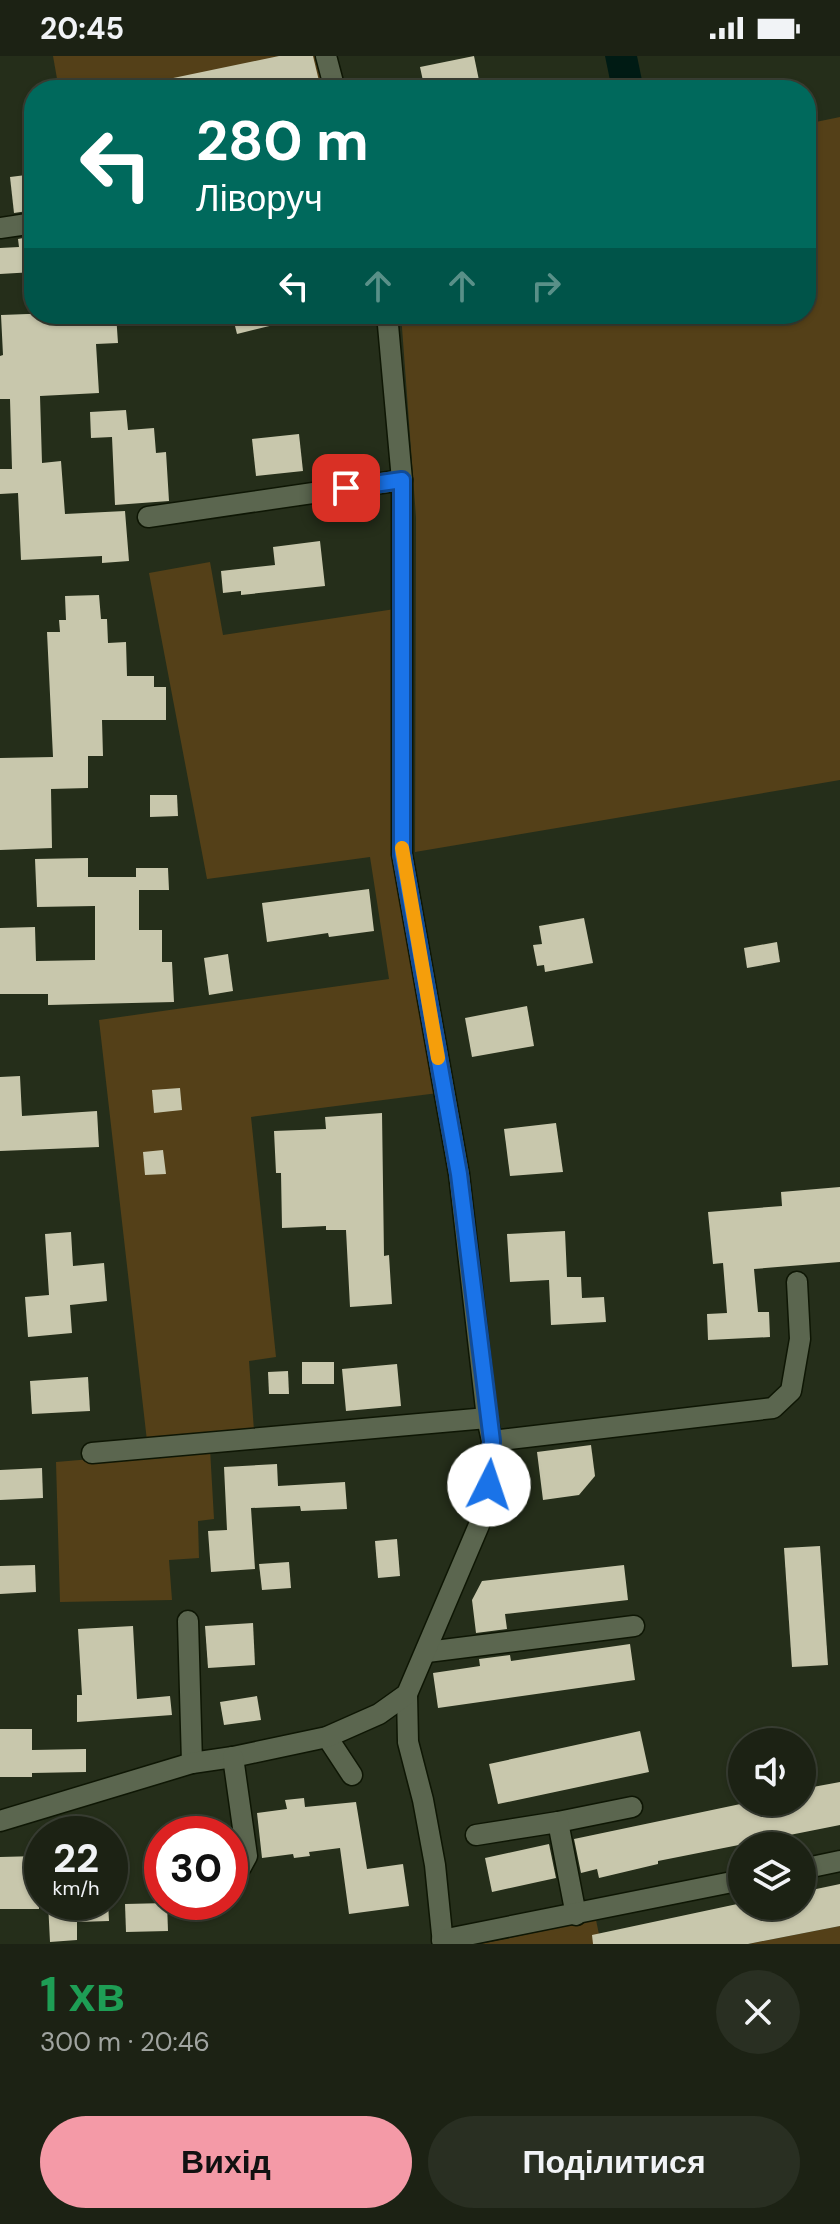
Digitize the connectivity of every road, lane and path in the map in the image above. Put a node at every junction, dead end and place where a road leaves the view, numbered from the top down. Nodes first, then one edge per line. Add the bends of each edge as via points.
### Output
1 (326, 56) edge
2 (332, 80) edge
3 (24, 224) edge
4 (0, 228) edge
5 (388, 324) edge
6 (402, 480) junction
7 (148, 517) dead end
8 (797, 1282) dead end
9 (487, 1418) junction
10 (492, 1441) junction
11 (92, 1453) dead end
12 (188, 1621) dead end
13 (634, 1626) dead end
14 (427, 1652) junction
15 (407, 1694) junction
16 (327, 1737) junction
17 (233, 1757) junction
18 (192, 1763) junction
19 (352, 1775) dead end
20 (632, 1807) dead end
21 (241, 1816) edge
22 (0, 1821) edge
23 (558, 1822) junction
24 (476, 1835) dead end
25 (840, 1861) edge
26 (816, 1866) edge
27 (728, 1883) edge
28 (576, 1915) junction
29 (442, 1942) edge

1 - 2 street
3 - 4 street
5 - 6 street
6 - 7 street
6 - 9 street via 402,854 459,1174
8 - 10 street via 800,1339 791,1391 773,1408
9 - 10 street
9 - 11 street
10 - 14 street via 479,1525
12 - 18 street
13 - 14 street
14 - 15 street
15 - 16 street via 379,1714
15 - 29 street via 408,1742 435,1865
16 - 17 street
16 - 19 street
17 - 18 street
17 - 21 street
18 - 22 street
20 - 23 street
23 - 24 street
23 - 28 street
25 - 26 street
27 - 28 street
28 - 29 street

